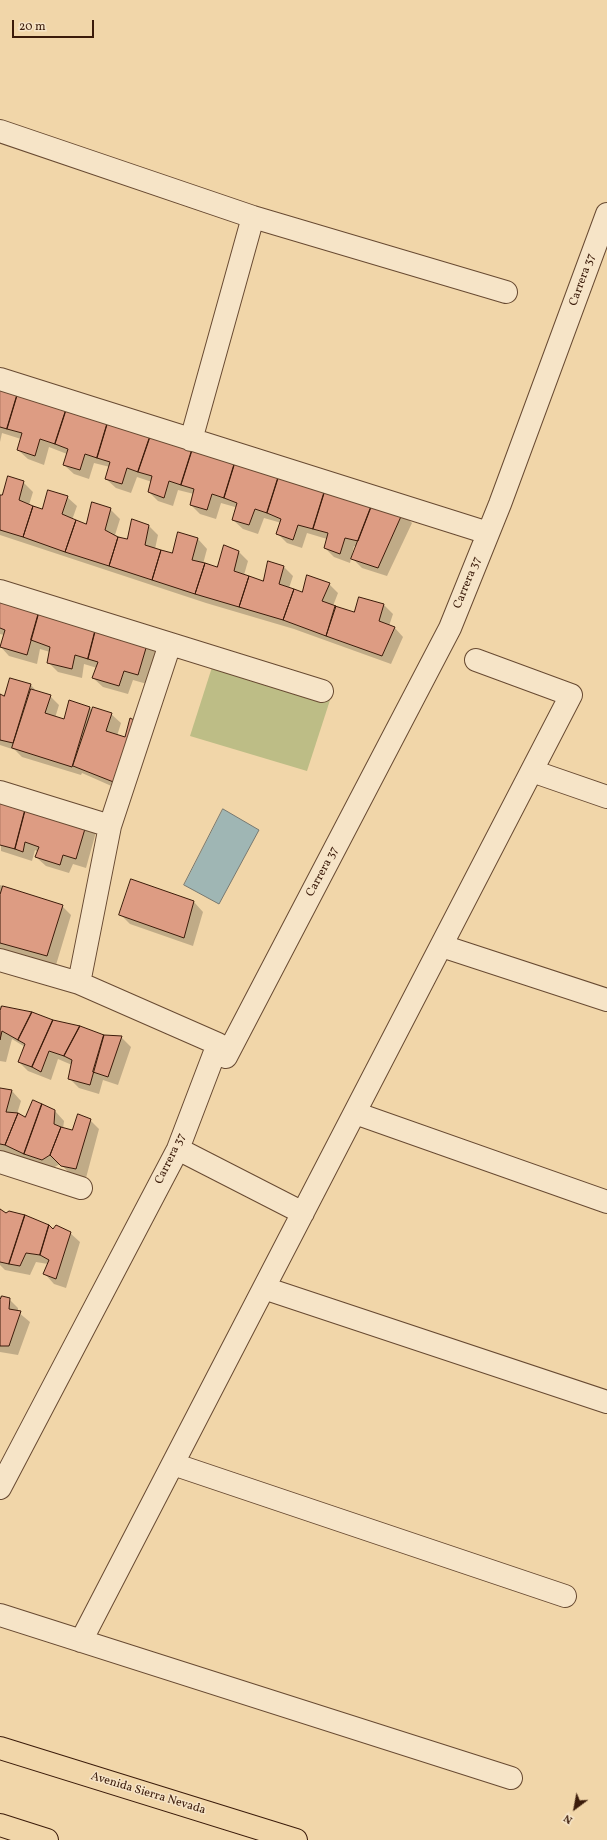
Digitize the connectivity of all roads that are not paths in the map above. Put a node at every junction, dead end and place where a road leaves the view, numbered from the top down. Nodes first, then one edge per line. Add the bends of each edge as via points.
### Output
1 (0, 131) edge
2 (607, 214) edge
3 (253, 217) junction
4 (506, 292) dead end
5 (0, 379) edge
6 (191, 440) junction
7 (488, 534) junction
8 (0, 591) edge
9 (170, 644) junction
10 (476, 660) dead end
11 (322, 691) dead end
12 (532, 771) junction
13 (0, 792) edge
14 (607, 797) edge
15 (110, 826) junction
16 (442, 946) junction
17 (0, 960) edge
18 (79, 983) junction
19 (607, 1000) edge
20 (218, 1044) junction
21 (355, 1112) junction
22 (178, 1149) junction
23 (0, 1162) edge
24 (81, 1188) dead end
25 (607, 1202) edge
26 (303, 1213) junction
27 (264, 1288) junction
28 (607, 1402) edge
29 (173, 1464) junction
30 (0, 1488) edge
31 (565, 1596) dead end
32 (0, 1615) edge
33 (81, 1641) junction
34 (0, 1748) edge
35 (511, 1778) dead end
36 (0, 1825) edge
37 (47, 1840) edge
38 (296, 1840) edge

1 - 3 street
2 - 7 street, Carrera 37
3 - 4 street
3 - 6 street
5 - 6 street
6 - 7 street
7 - 20 street, Carrera 37 via 442,644 226,1057
8 - 9 street
9 - 11 street
9 - 15 street
10 - 12 street via 571,695
12 - 14 street
12 - 16 street
13 - 15 street
15 - 18 street
16 - 19 street
16 - 21 street
17 - 18 street
18 - 20 street
20 - 22 street, Carrera 37
21 - 25 street
21 - 26 street
22 - 26 street
22 - 30 street, Carrera 37
23 - 24 street
26 - 27 street
27 - 28 street
27 - 29 street
29 - 31 street
29 - 33 street
32 - 33 street
33 - 35 street
34 - 38 main road, Avenida Sierra Nevada
36 - 37 main road

